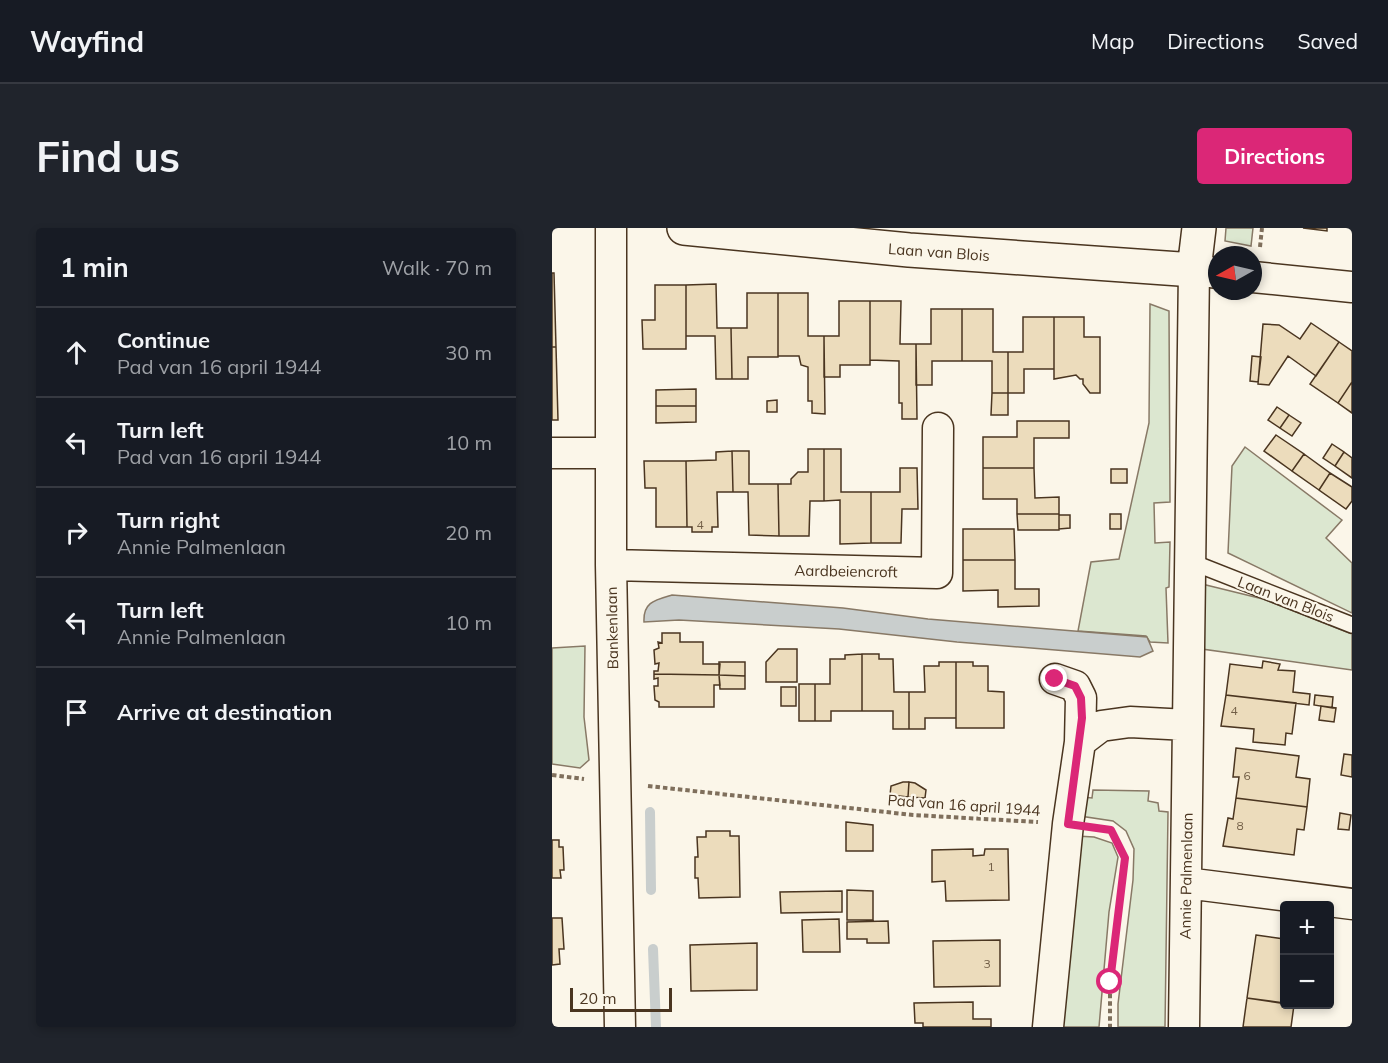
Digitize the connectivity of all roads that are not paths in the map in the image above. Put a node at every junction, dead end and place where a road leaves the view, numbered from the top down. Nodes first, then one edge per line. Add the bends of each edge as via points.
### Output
1 (611, 228) edge
2 (684, 228) edge
3 (1199, 228) edge
4 (909, 239) edge
5 (1205, 272) edge
6 (1262, 278) edge
7 (1352, 287) edge
8 (938, 428) dead end
9 (552, 453) edge
10 (611, 453) junction
11 (1189, 561) junction
12 (611, 565) junction
13 (1352, 625) edge
14 (1055, 679) dead end
15 (1188, 725) junction
16 (1080, 742) junction
17 (1186, 883) junction
18 (1352, 904) edge
19 (620, 1027) edge
20 (1048, 1027) edge
21 (1184, 1027) edge

1 - 10 street, Bankenlaan
2 - 4 street, Laan van Blois
3 - 5 street
4 - 5 street, Laan van Blois
5 - 11 street
6 - 7 street
8 - 12 street, Aardbeiencroft via 937,573
9 - 10 street
10 - 12 street, Bankenlaan
11 - 13 lane, Laan van Blois
11 - 15 street, Annie Palmenlaan
12 - 19 street, Bankenlaan
14 - 16 street via 1075,686 1081,698
15 - 16 street via 1130,722 1101,726
15 - 17 street, Annie Palmenlaan
16 - 20 street
17 - 18 street
17 - 21 street, Annie Palmenlaan

